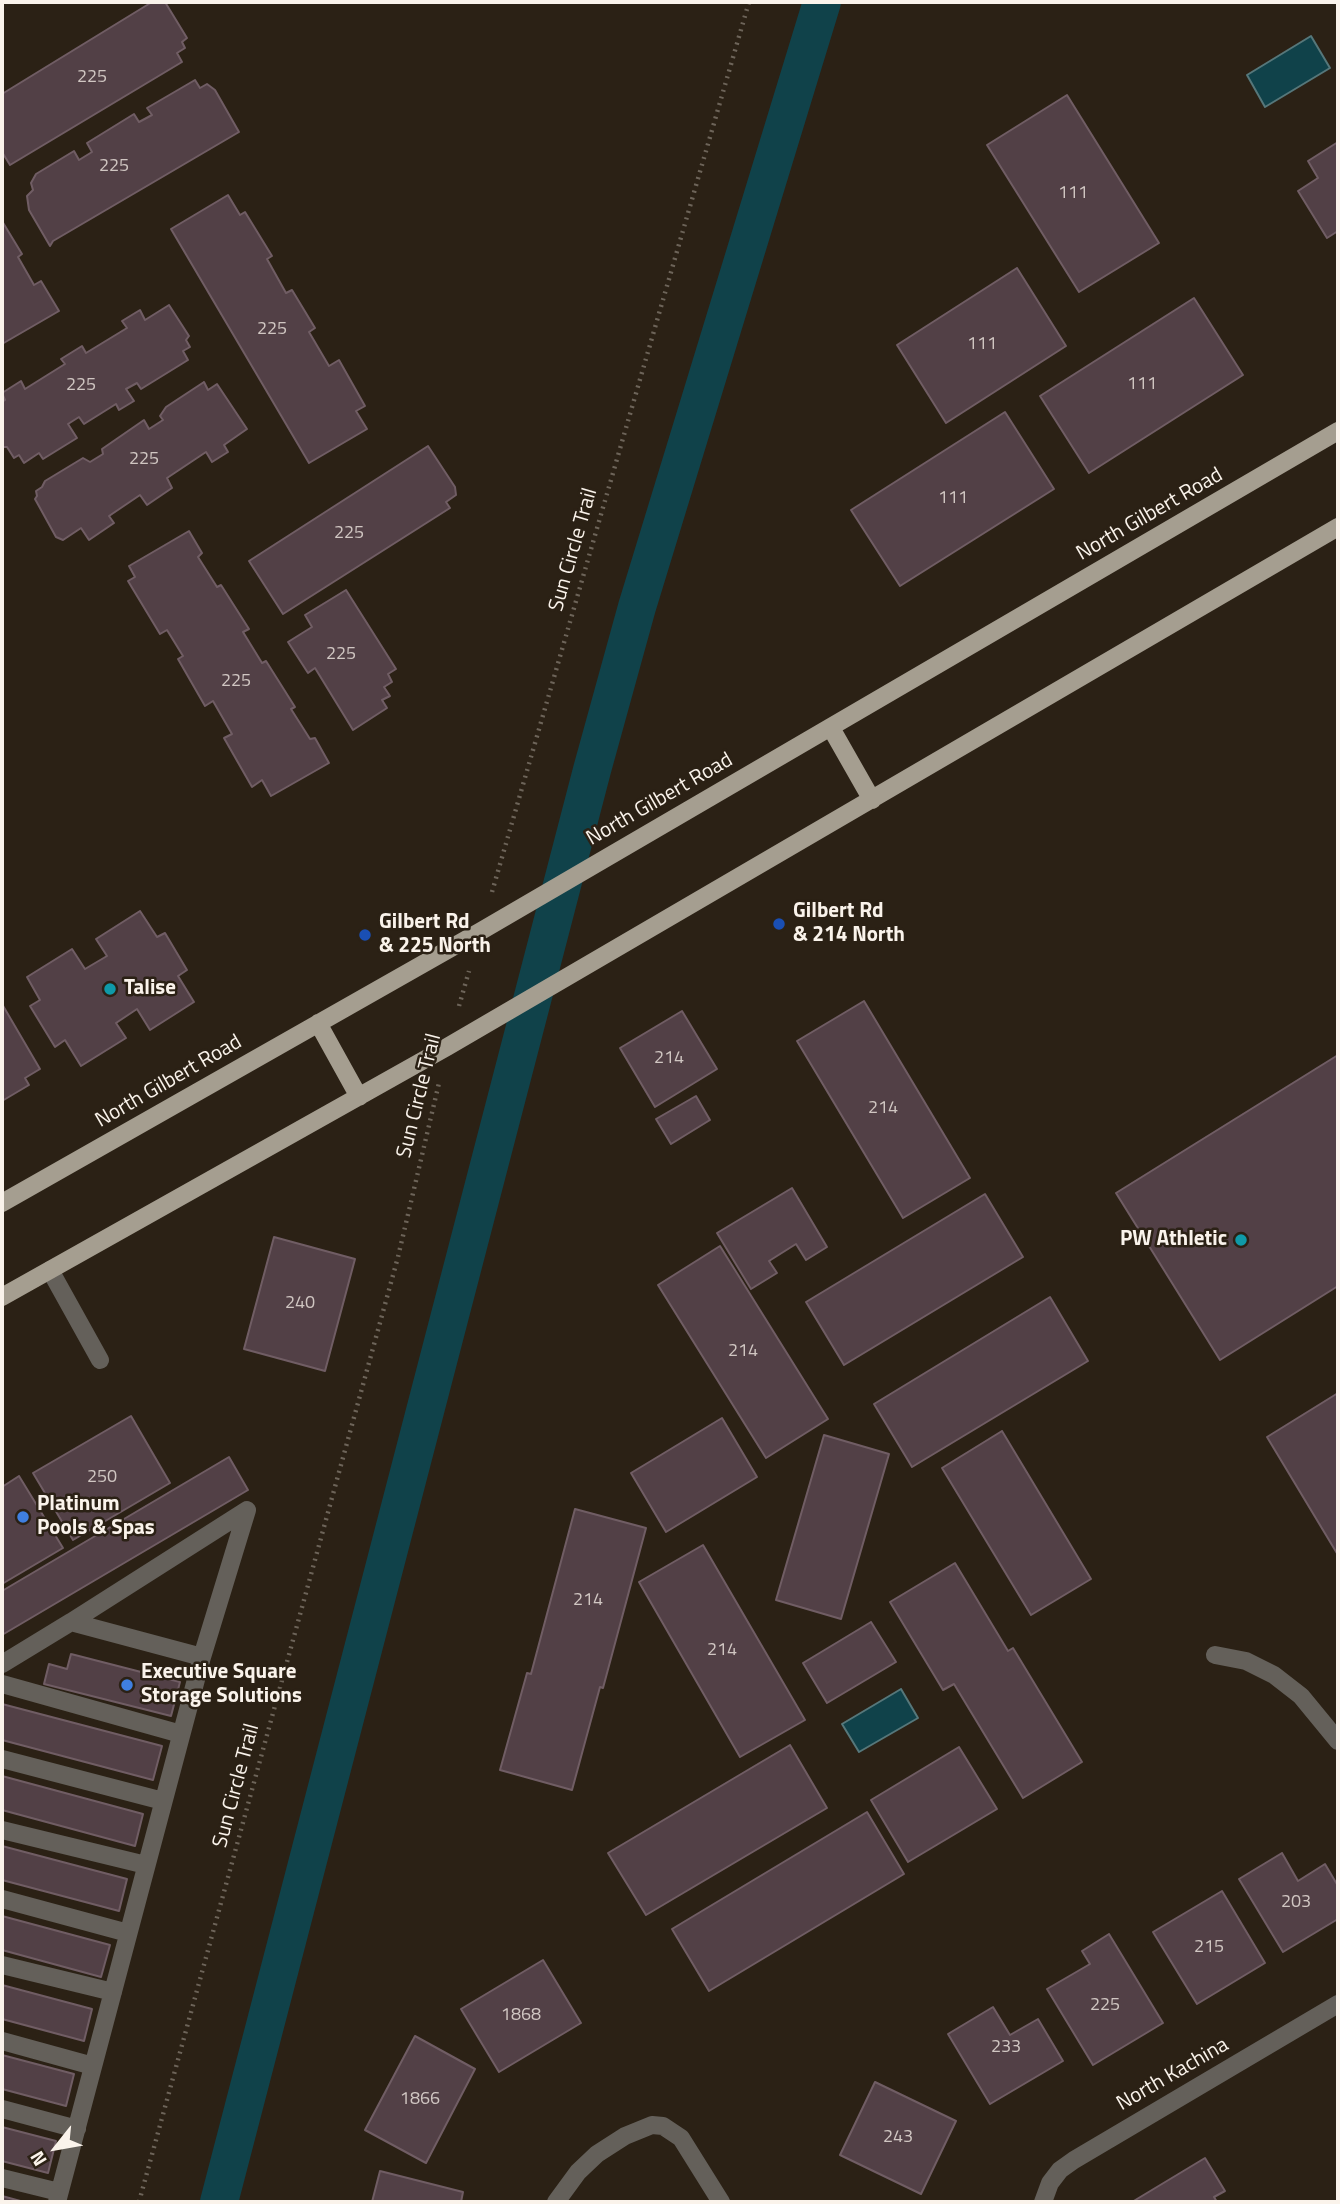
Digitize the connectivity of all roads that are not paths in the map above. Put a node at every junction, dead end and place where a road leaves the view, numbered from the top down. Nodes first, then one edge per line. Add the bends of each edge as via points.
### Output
1 (1338, 431) edge
2 (1338, 527) edge
3 (831, 728) junction
4 (872, 800) junction
5 (318, 1023) junction
6 (359, 1097) junction
7 (2, 1203) edge
8 (50, 1270) junction
9 (2, 1297) edge
10 (100, 1360) dead end
11 (71, 1622) junction
12 (1215, 1654) dead end
13 (202, 1657) junction
14 (2, 1664) edge
15 (2, 1684) edge
16 (181, 1734) junction
17 (1338, 1741) edge
18 (2, 1759) edge
19 (163, 1801) junction
20 (2, 1830) edge
21 (146, 1865) junction
22 (2, 1899) edge
23 (128, 1933) junction
24 (2, 1965) edge
25 (113, 1992) junction
26 (1338, 2004) edge
27 (2, 2042) edge
28 (93, 2066) junction
29 (2, 2109) edge
30 (77, 2129) junction
31 (2, 2178) edge
32 (58, 2197) edge
33 (1043, 2200) edge
34 (556, 2202) edge
35 (721, 2202) edge

1 - 3 main road, North Gilbert Road
2 - 4 main road
3 - 4 main road
3 - 5 main road, North Gilbert Road
4 - 6 main road
5 - 6 main road
5 - 7 main road, North Gilbert Road
6 - 8 main road
8 - 9 main road
8 - 10 street
11 - 13 street
11 - 13 street via 247,1510
11 - 14 street
12 - 17 street via 1246,1661 1274,1675 1301,1696
13 - 16 street
15 - 16 street
16 - 19 street
18 - 19 street
19 - 21 street
20 - 21 street
21 - 23 street
22 - 23 street
23 - 25 street
24 - 25 street
25 - 28 street
26 - 33 street, North Kachina via 1074,2160 1055,2177
27 - 28 street
28 - 30 street
29 - 30 street
30 - 32 street
31 - 32 street
34 - 35 street via 597,2154 652,2124 681,2138

